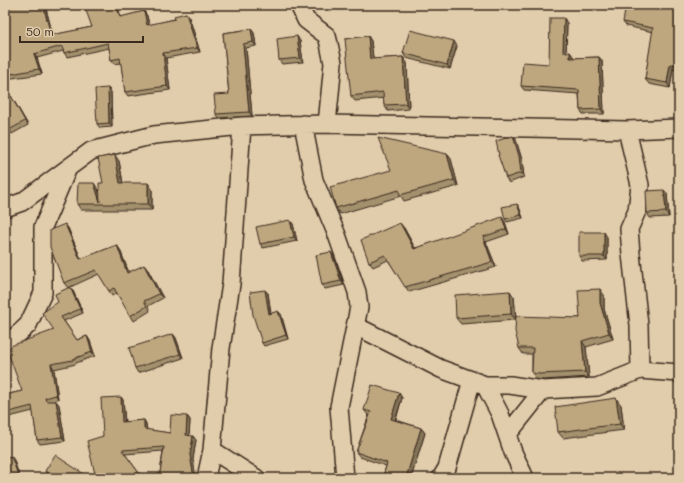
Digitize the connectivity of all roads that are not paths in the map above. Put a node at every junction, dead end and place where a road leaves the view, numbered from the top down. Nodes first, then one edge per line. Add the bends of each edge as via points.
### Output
1 (299, 5) edge
2 (303, 124) junction
3 (327, 124) junction
4 (242, 126) junction
5 (679, 128) edge
6 (627, 130) junction
7 (68, 168) junction
8 (5, 208) edge
9 (356, 326) junction
10 (5, 346) edge
11 (640, 370) junction
12 (679, 373) edge
13 (478, 383) junction
14 (543, 390) junction
15 (508, 434) junction
16 (212, 450) junction
17 (206, 478) edge
18 (256, 478) edge
19 (345, 478) edge
20 (441, 478) edge
21 (525, 478) edge

1 - 3 street via 306,20 327,36 330,44 332,63
2 - 3 street
2 - 4 street
2 - 9 street via 314,180 357,292 359,307
3 - 6 street
4 - 7 street via 154,135 91,151
4 - 16 street via 231,284 221,348
5 - 6 street
6 - 11 street via 640,185 637,210 629,229 639,325
7 - 8 street via 22,202
7 - 10 street via 43,227 43,293 28,325
9 - 13 street via 441,369
9 - 19 street via 339,407
11 - 12 street
11 - 14 street via 597,387
13 - 14 street
13 - 15 street via 500,414
13 - 20 street
14 - 15 street
15 - 21 street
16 - 17 street
16 - 18 street

